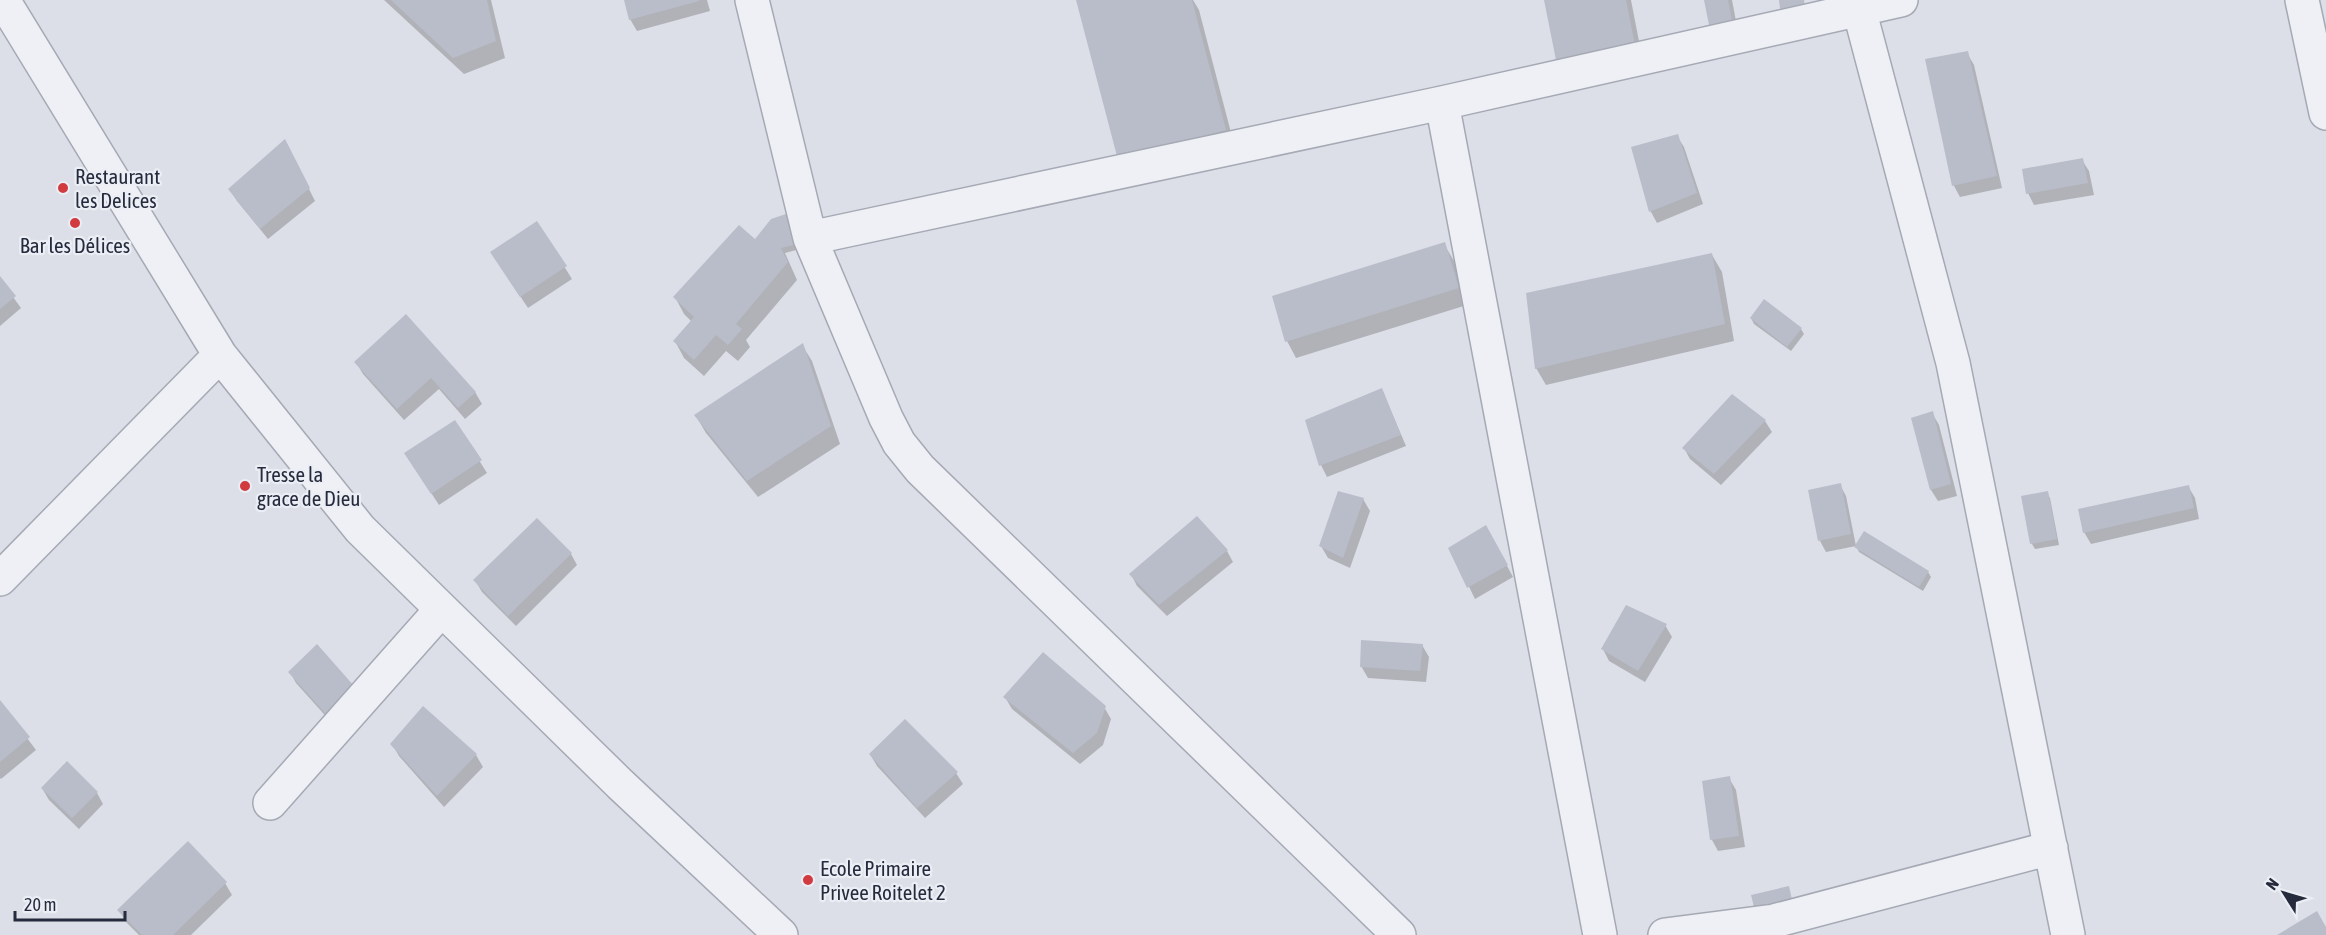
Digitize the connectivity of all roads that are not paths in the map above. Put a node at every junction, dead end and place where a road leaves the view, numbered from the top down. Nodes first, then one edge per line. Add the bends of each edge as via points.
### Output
1 (3, 0) edge
2 (752, 0) edge
3 (1901, 0) edge
4 (2302, 0) edge
5 (1859, 9) junction
6 (1442, 103) junction
7 (2326, 113) edge
8 (810, 238) junction
9 (220, 356) junction
10 (0, 579) edge
11 (441, 610) junction
12 (270, 803) dead end
13 (2051, 848) junction
14 (781, 935) edge
15 (1399, 935) edge
16 (1600, 935) edge
17 (1665, 935) edge
18 (2068, 935) edge

1 - 9 street
2 - 8 street
3 - 5 street
4 - 7 street
5 - 6 street
5 - 13 street via 1953,363
6 - 8 street
6 - 16 street
8 - 15 street via 886,418 899,443 920,469
9 - 10 street
9 - 11 street via 360,528
11 - 12 street
11 - 14 street
13 - 17 street via 1774,921
13 - 18 street

